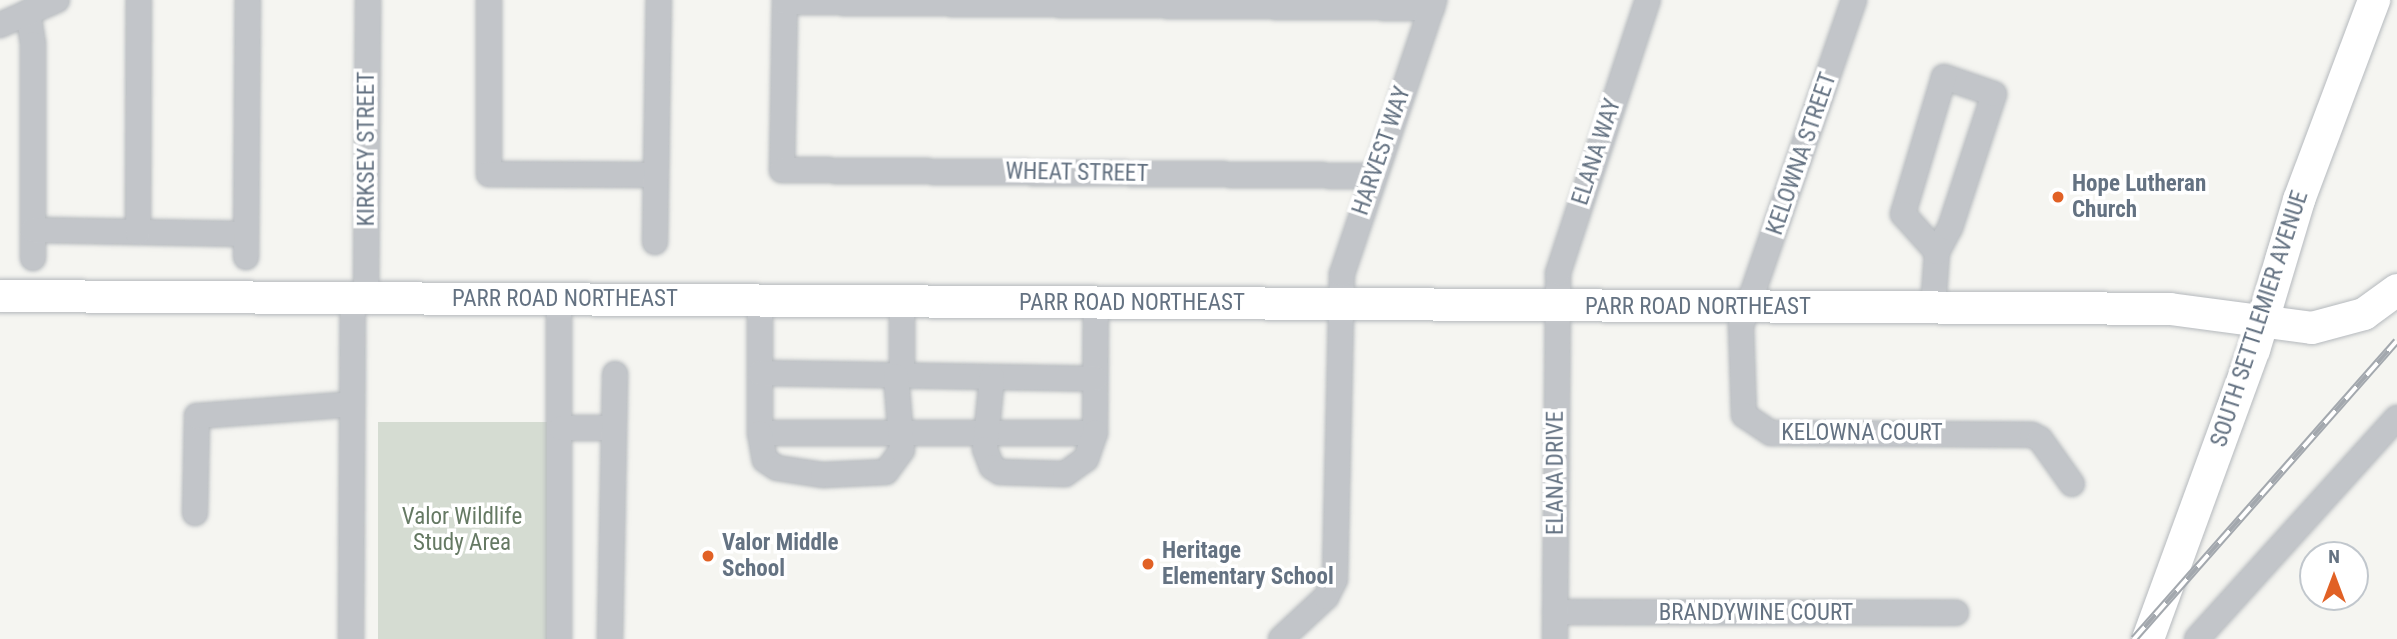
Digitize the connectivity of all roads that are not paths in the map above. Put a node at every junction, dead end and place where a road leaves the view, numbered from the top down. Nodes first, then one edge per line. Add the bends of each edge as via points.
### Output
1 (57, 0) edge
2 (139, 0) edge
3 (248, 0) edge
4 (368, 0) edge
5 (489, 0) edge
6 (659, 0) edge
7 (1648, 0) edge
8 (1854, 0) edge
9 (2374, 0) edge
10 (785, 1) edge
11 (1433, 4) edge
12 (28, 12) junction
13 (0, 25) edge
14 (656, 175) junction
15 (1372, 177) junction
16 (33, 230) junction
17 (138, 232) junction
18 (656, 242) dead end
19 (1937, 252) junction
20 (33, 258) dead end
21 (2397, 290) edge
22 (0, 296) edge
23 (359, 298) junction
24 (559, 299) junction
25 (760, 300) junction
26 (902, 302) junction
27 (1096, 303) junction
28 (1341, 304) junction
29 (1557, 306) junction
30 (1748, 307) junction
31 (1933, 307) junction
32 (2262, 321) junction
33 (760, 373) junction
34 (615, 374) dead end
35 (899, 376) junction
36 (992, 377) junction
37 (1096, 379) junction
38 (352, 404) junction
39 (2397, 418) edge
40 (561, 428) junction
41 (614, 428) junction
42 (760, 433) junction
43 (903, 433) junction
44 (985, 433) junction
45 (1095, 433) junction
46 (2072, 484) dead end
47 (195, 513) dead end
48 (1555, 612) junction
49 (1956, 613) dead end
50 (351, 639) edge
51 (559, 639) edge
52 (610, 639) edge
53 (1281, 639) edge
54 (1555, 639) edge
55 (2148, 639) edge
56 (2197, 639) edge

1 - 12 street
2 - 17 street
3 - 17 street via 246,246
4 - 23 street, KIRKSEY STREET
5 - 14 street via 489,174
6 - 14 street
7 - 29 street, ELANA WAY via 1560,265
8 - 30 street, KELOWNA STREET
9 - 32 main road, SOUTH SETTLEMIER AVENUE via 2299,200
10 - 11 street
10 - 15 street, WHEAT STREET via 782,170
11 - 15 street, HARVEST WAY
12 - 13 street
12 - 16 street via 33,44
14 - 18 street
15 - 28 street, HARVEST WAY via 1342,274
16 - 17 street
16 - 20 street
19 - 19 street via 1950,228 1994,94 1944,77 1903,214
19 - 31 street
21 - 32 main road, PARR ROAD NORTHEAST via 2364,314 2329,326
22 - 23 main road, PARR ROAD NORTHEAST
23 - 24 main road, PARR ROAD NORTHEAST
23 - 38 street, KIRKSEY STREET
24 - 25 main road, PARR ROAD NORTHEAST
24 - 40 street
25 - 26 main road, PARR ROAD NORTHEAST
25 - 33 street
26 - 27 main road, PARR ROAD NORTHEAST
26 - 35 street
27 - 28 main road, PARR ROAD NORTHEAST
27 - 37 street
28 - 29 main road, PARR ROAD NORTHEAST
28 - 53 street, HARVEST WAY via 1335,579 1326,597
29 - 30 main road, PARR ROAD NORTHEAST
29 - 48 street, ELANA DRIVE
30 - 31 main road, PARR ROAD NORTHEAST
30 - 46 street, KELOWNA COURT via 1740,330 1741,405 1744,415 1759,429 1771,433 2032,435 2040,439
31 - 32 main road, PARR ROAD NORTHEAST via 2171,309
32 - 55 main road, SOUTH SETTLEMIER AVENUE
33 - 35 street
33 - 42 street
34 - 41 street
35 - 36 street
35 - 43 street via 896,411
36 - 37 street
36 - 44 street
37 - 45 street
38 - 47 street via 197,416
38 - 50 street, KIRKSEY STREET
39 - 56 street
40 - 41 street
40 - 51 street
41 - 52 street
42 - 43 street
42 - 43 street via 765,460 794,472 822,475 886,472 902,450
43 - 44 street
44 - 45 street
44 - 45 street via 987,459 1000,472 1052,474 1078,468
48 - 49 street, BRANDYWINE COURT
48 - 54 street, ELANA DRIVE

